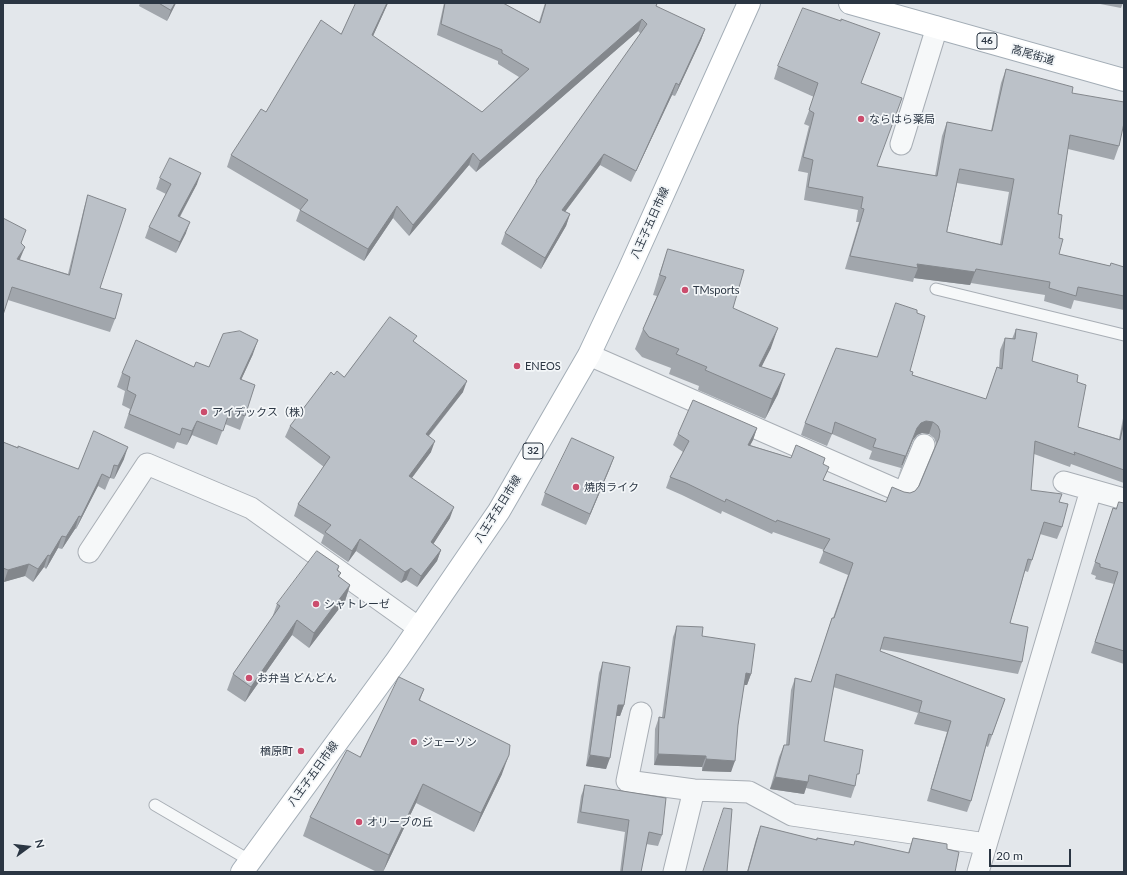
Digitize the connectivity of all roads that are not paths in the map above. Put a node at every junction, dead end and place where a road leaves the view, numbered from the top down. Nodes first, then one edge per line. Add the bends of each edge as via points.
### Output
1 (749, 3) edge
2 (850, 3) edge
3 (937, 27) junction
4 (1124, 80) edge
5 (901, 144) dead end
6 (936, 289) dead end
7 (1124, 336) edge
8 (589, 354) junction
9 (924, 445) dead end
10 (1064, 482) dead end
11 (1091, 490) junction
12 (1124, 499) edge
13 (89, 552) dead end
14 (419, 628) junction
15 (641, 713) dead end
16 (694, 790) junction
17 (155, 805) dead end
18 (986, 844) junction
19 (246, 868) edge
20 (674, 872) edge
21 (978, 872) edge

1 - 8 main road, 八王子五日市線 / 32
2 - 3 main road, 高尾街道 / 46
3 - 4 main road, 高尾街道 / 46
3 - 5 street
6 - 7 lane
8 - 9 street via 904,493
8 - 14 main road, 八王子五日市線 / 32 via 499,511
10 - 11 street
11 - 12 street
11 - 18 street
13 - 14 street via 147,464 251,508
14 - 19 main road, 八王子五日市線 / 32
15 - 16 street via 627,781
16 - 18 street via 749,792 792,815
16 - 20 street
17 - 19 lane
18 - 21 street

